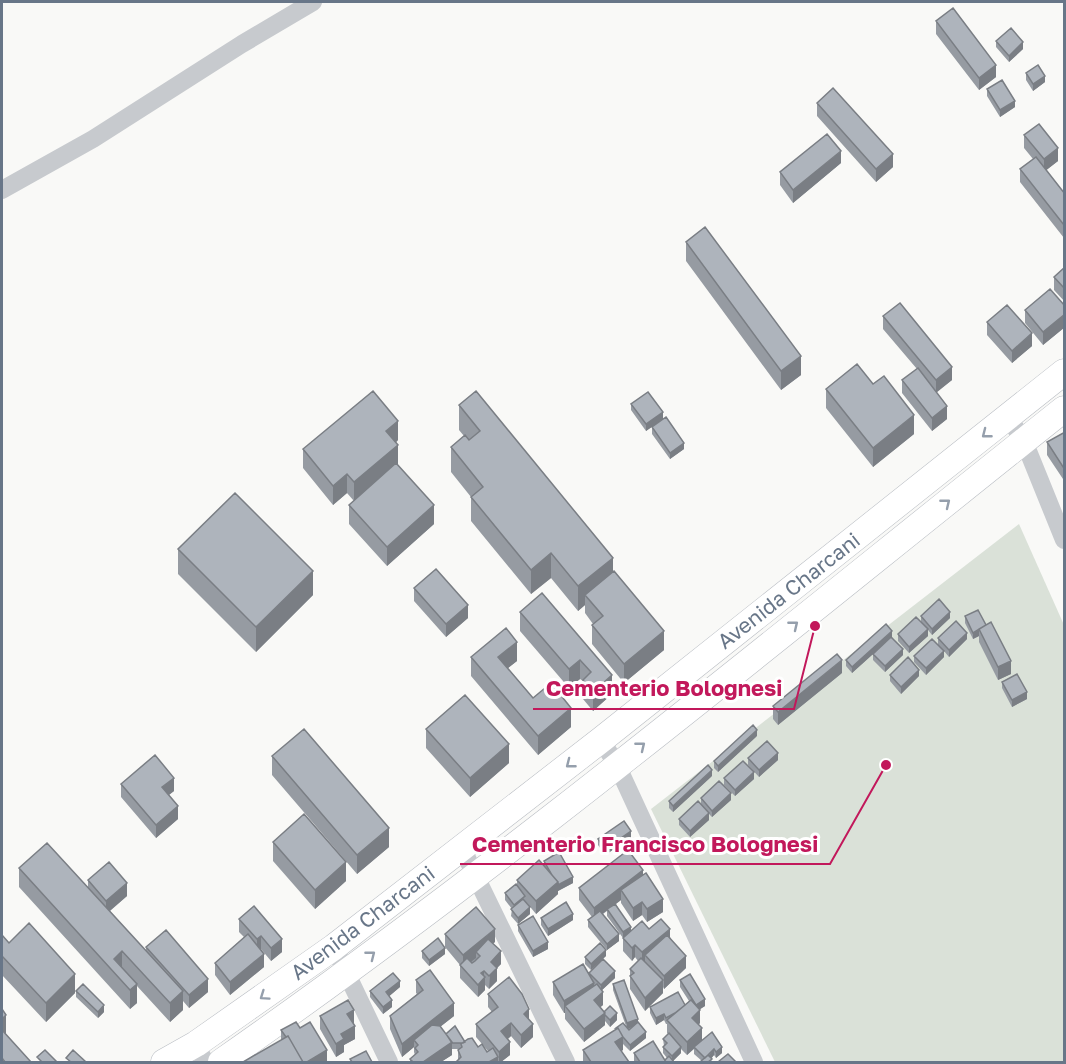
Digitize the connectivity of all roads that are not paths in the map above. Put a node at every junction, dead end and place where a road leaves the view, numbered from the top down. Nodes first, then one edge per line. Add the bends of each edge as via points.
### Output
1 (313, 2) edge
2 (2, 190) edge
3 (1065, 372) edge
4 (1065, 409) edge
5 (1008, 417) junction
6 (1024, 441) junction
7 (1065, 540) edge
8 (601, 740) junction
9 (617, 765) junction
10 (462, 848) junction
11 (475, 874) junction
12 (334, 947) junction
13 (347, 974) junction
14 (201, 1053) edge
15 (164, 1062) edge
16 (221, 1062) edge
17 (389, 1062) edge
18 (566, 1062) edge
19 (754, 1062) edge

1 - 2 street via 93,139
3 - 5 main road, Avenida Charcani
4 - 6 main road, Avenida Charcani
5 - 6 street
5 -> 8 main road, Avenida Charcani
6 - 7 street
9 -> 6 main road, Avenida Charcani
8 - 9 street
8 -> 10 main road, Avenida Charcani
9 - 11 main road, Avenida Charcani
9 - 19 street
10 - 11 street
10 - 12 main road, Avenida Charcani
13 -> 11 main road, Avenida Charcani
11 - 18 street
12 - 13 street
12 -> 14 main road, Avenida Charcani
13 - 16 main road, Avenida Charcani
13 - 17 street
14 - 15 main road, Avenida Charcani

